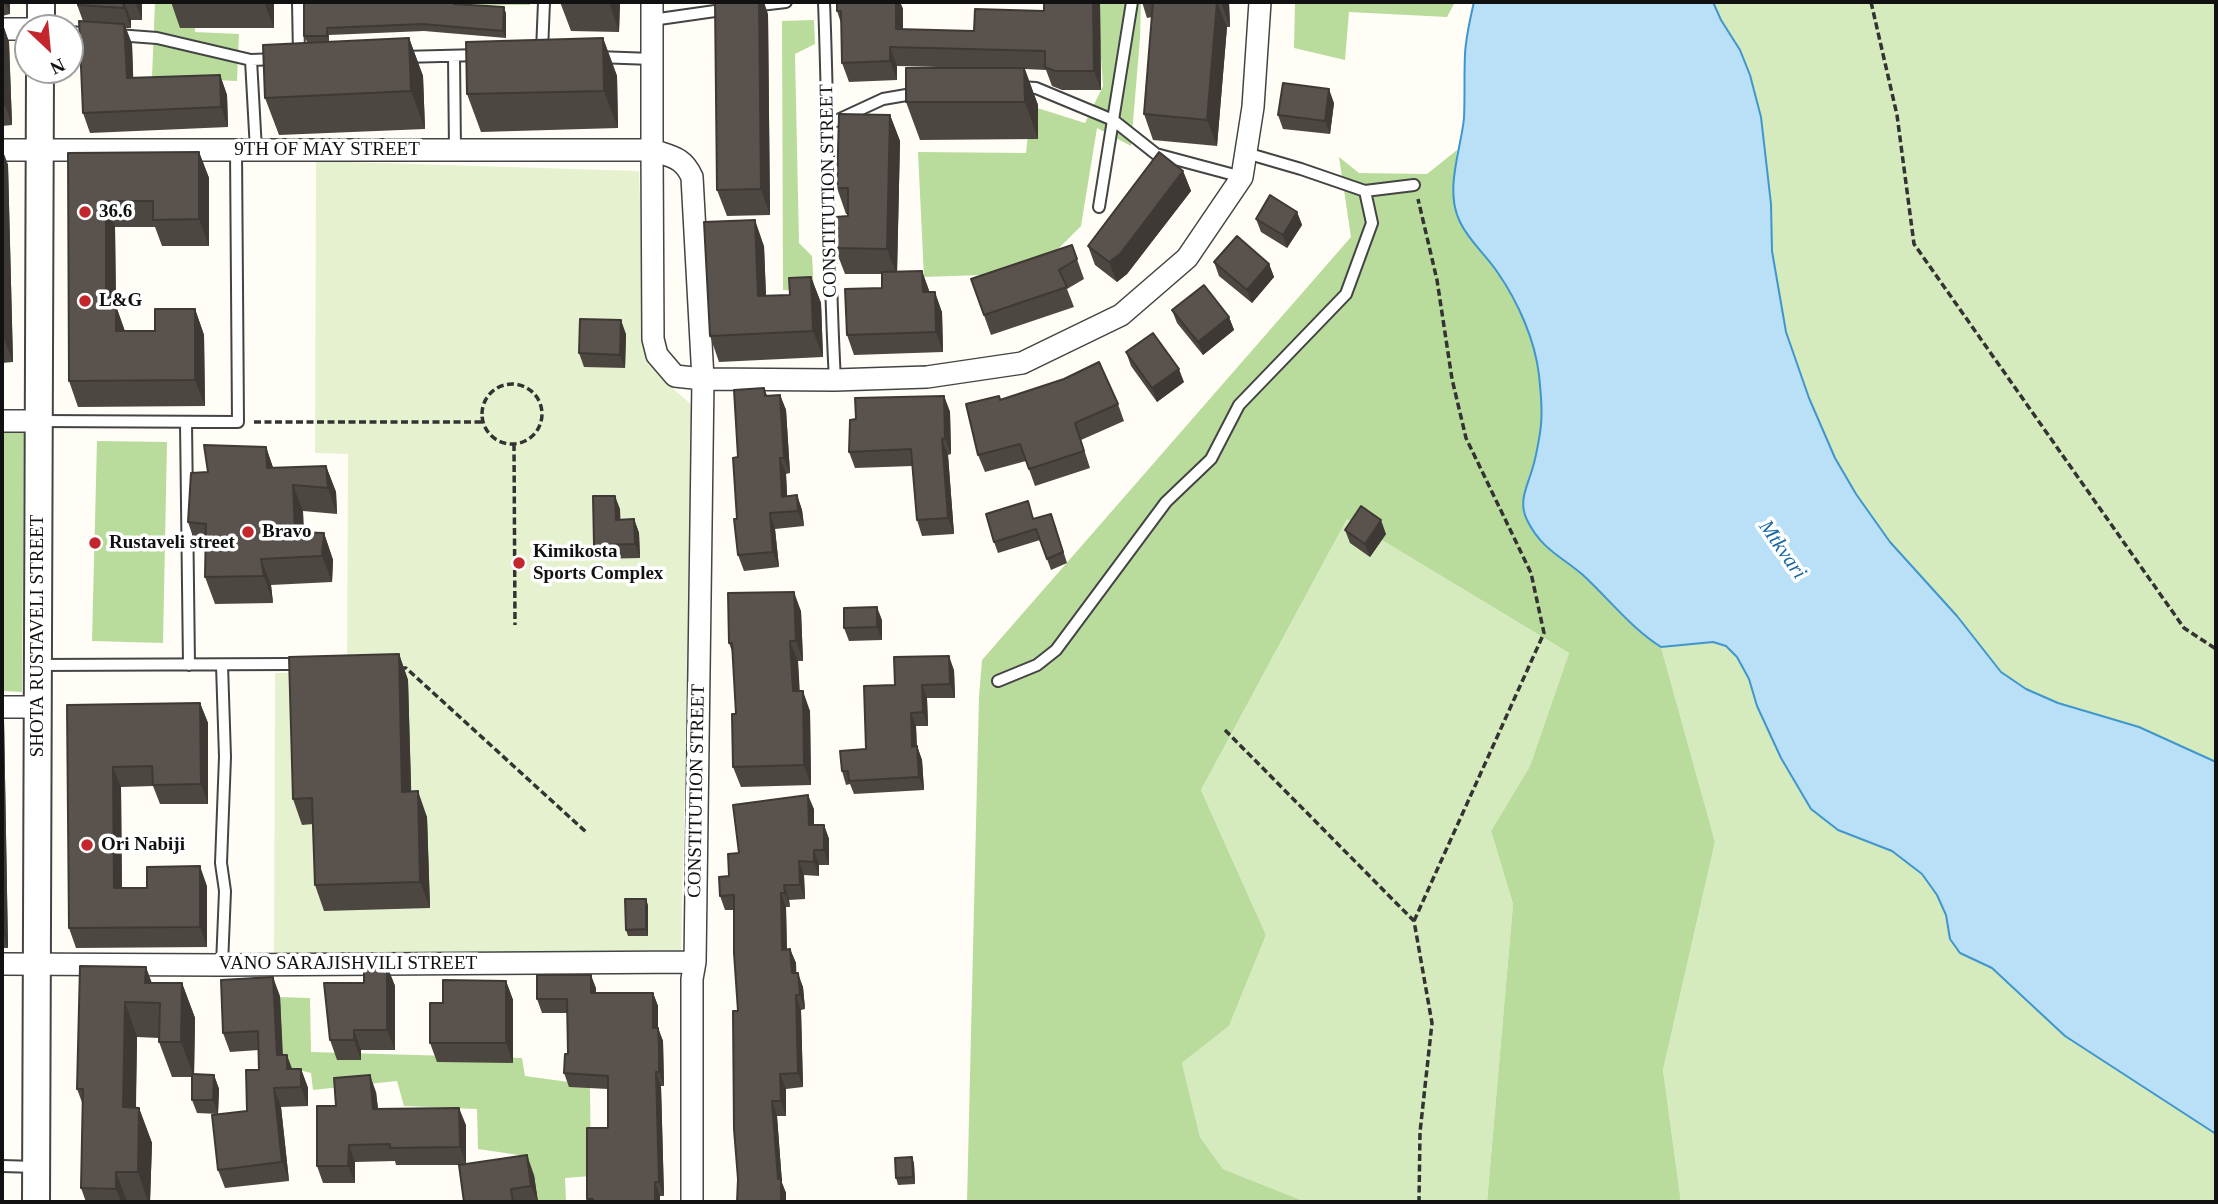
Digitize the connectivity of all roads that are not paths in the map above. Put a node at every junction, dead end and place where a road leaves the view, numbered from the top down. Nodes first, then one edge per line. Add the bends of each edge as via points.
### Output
1 (298, 2) edge
2 (544, 2) edge
3 (786, 2) edge
4 (824, 2) edge
5 (1132, 2) edge
6 (1260, 2) edge
7 (652, 11) edge
8 (84, 33) edge
9 (530, 54) edge
10 (542, 54) junction
11 (492, 55) edge
12 (556, 55) edge
13 (454, 56) junction
14 (583, 56) edge
15 (390, 57) edge
16 (312, 58) edge
17 (299, 59) junction
18 (652, 59) junction
19 (251, 60) junction
20 (40, 84) edge
21 (1011, 86) edge
22 (935, 91) edge
23 (1113, 120) junction
24 (829, 124) junction
25 (2, 150) edge
26 (40, 150) junction
27 (246, 150) junction
28 (455, 150) junction
29 (652, 150) junction
30 (1246, 153) junction
31 (1242, 177) junction
32 (1414, 185) road end
33 (1364, 191) junction
34 (1099, 207) dead end
35 (703, 379) junction
36 (835, 380) junction
37 (2, 421) edge
38 (39, 421) junction
39 (186, 423) junction
40 (289, 664) edge
41 (38, 665) junction
42 (189, 665) junction
43 (222, 665) junction
44 (998, 681) dead end
45 (2, 706) edge
46 (38, 707) junction
47 (695, 962) junction
48 (2, 964) edge
49 (37, 964) junction
50 (222, 965) junction
51 (2, 1166) edge
52 (36, 1167) junction
53 (36, 1202) edge
54 (692, 1202) edge

1 - 17 lane
2 - 10 lane
3 - 7 lane
4 - 24 lane, CONSTITUTION STREET
5 - 23 lane
6 - 30 street
7 - 18 street
8 - 19 lane via 157,38
9 - 10 lane
10 - 12 lane
11 - 13 lane
13 - 15 lane
13 - 28 lane
14 - 18 lane
16 - 17 lane
17 - 19 lane
18 - 29 street
19 - 27 lane
20 - 26 street, SHOTA RUSTAVELI STREET
21 - 23 lane via 1037,88
22 - 24 lane via 883,99
23 - 31 lane via 1156,154
23 - 34 lane
24 - 36 lane, CONSTITUTION STREET
25 - 26 street, 9TH OF MAY STREET
26 - 27 street, 9TH OF MAY STREET
26 - 38 street, SHOTA RUSTAVELI STREET
27 - 28 street, 9TH OF MAY STREET
27 - 39 lane via 238,422
28 - 29 street, 9TH OF MAY STREET
29 - 35 street, CONSTITUTION STREET via 679,159 692,177
29 - 35 street via 653,339 657,355 675,376
30 - 31 street
30 - 33 lane
31 - 36 street via 1187,258 1121,315 1022,363 927,377
32 - 33 lane
33 - 44 lane via 1372,223 1346,293 1240,405 1211,458 1166,502 1056,650 1037,665
35 - 36 street
35 - 47 street, CONSTITUTION STREET
37 - 38 street
38 - 39 lane
38 - 41 street, SHOTA RUSTAVELI STREET
39 - 42 lane
40 - 43 lane
41 - 42 lane
41 - 46 street, SHOTA RUSTAVELI STREET
42 - 43 lane
43 - 50 lane
45 - 46 street
46 - 49 street, SHOTA RUSTAVELI STREET
47 - 50 street, VANO SARAJISHVILI STREET
47 - 54 street, CONSTITUTION STREET
48 - 49 street, VANO SARAJISHVILI STREET
49 - 50 street, VANO SARAJISHVILI STREET
49 - 52 street, SHOTA RUSTAVELI STREET
51 - 52 lane
52 - 53 street, SHOTA RUSTAVELI STREET

